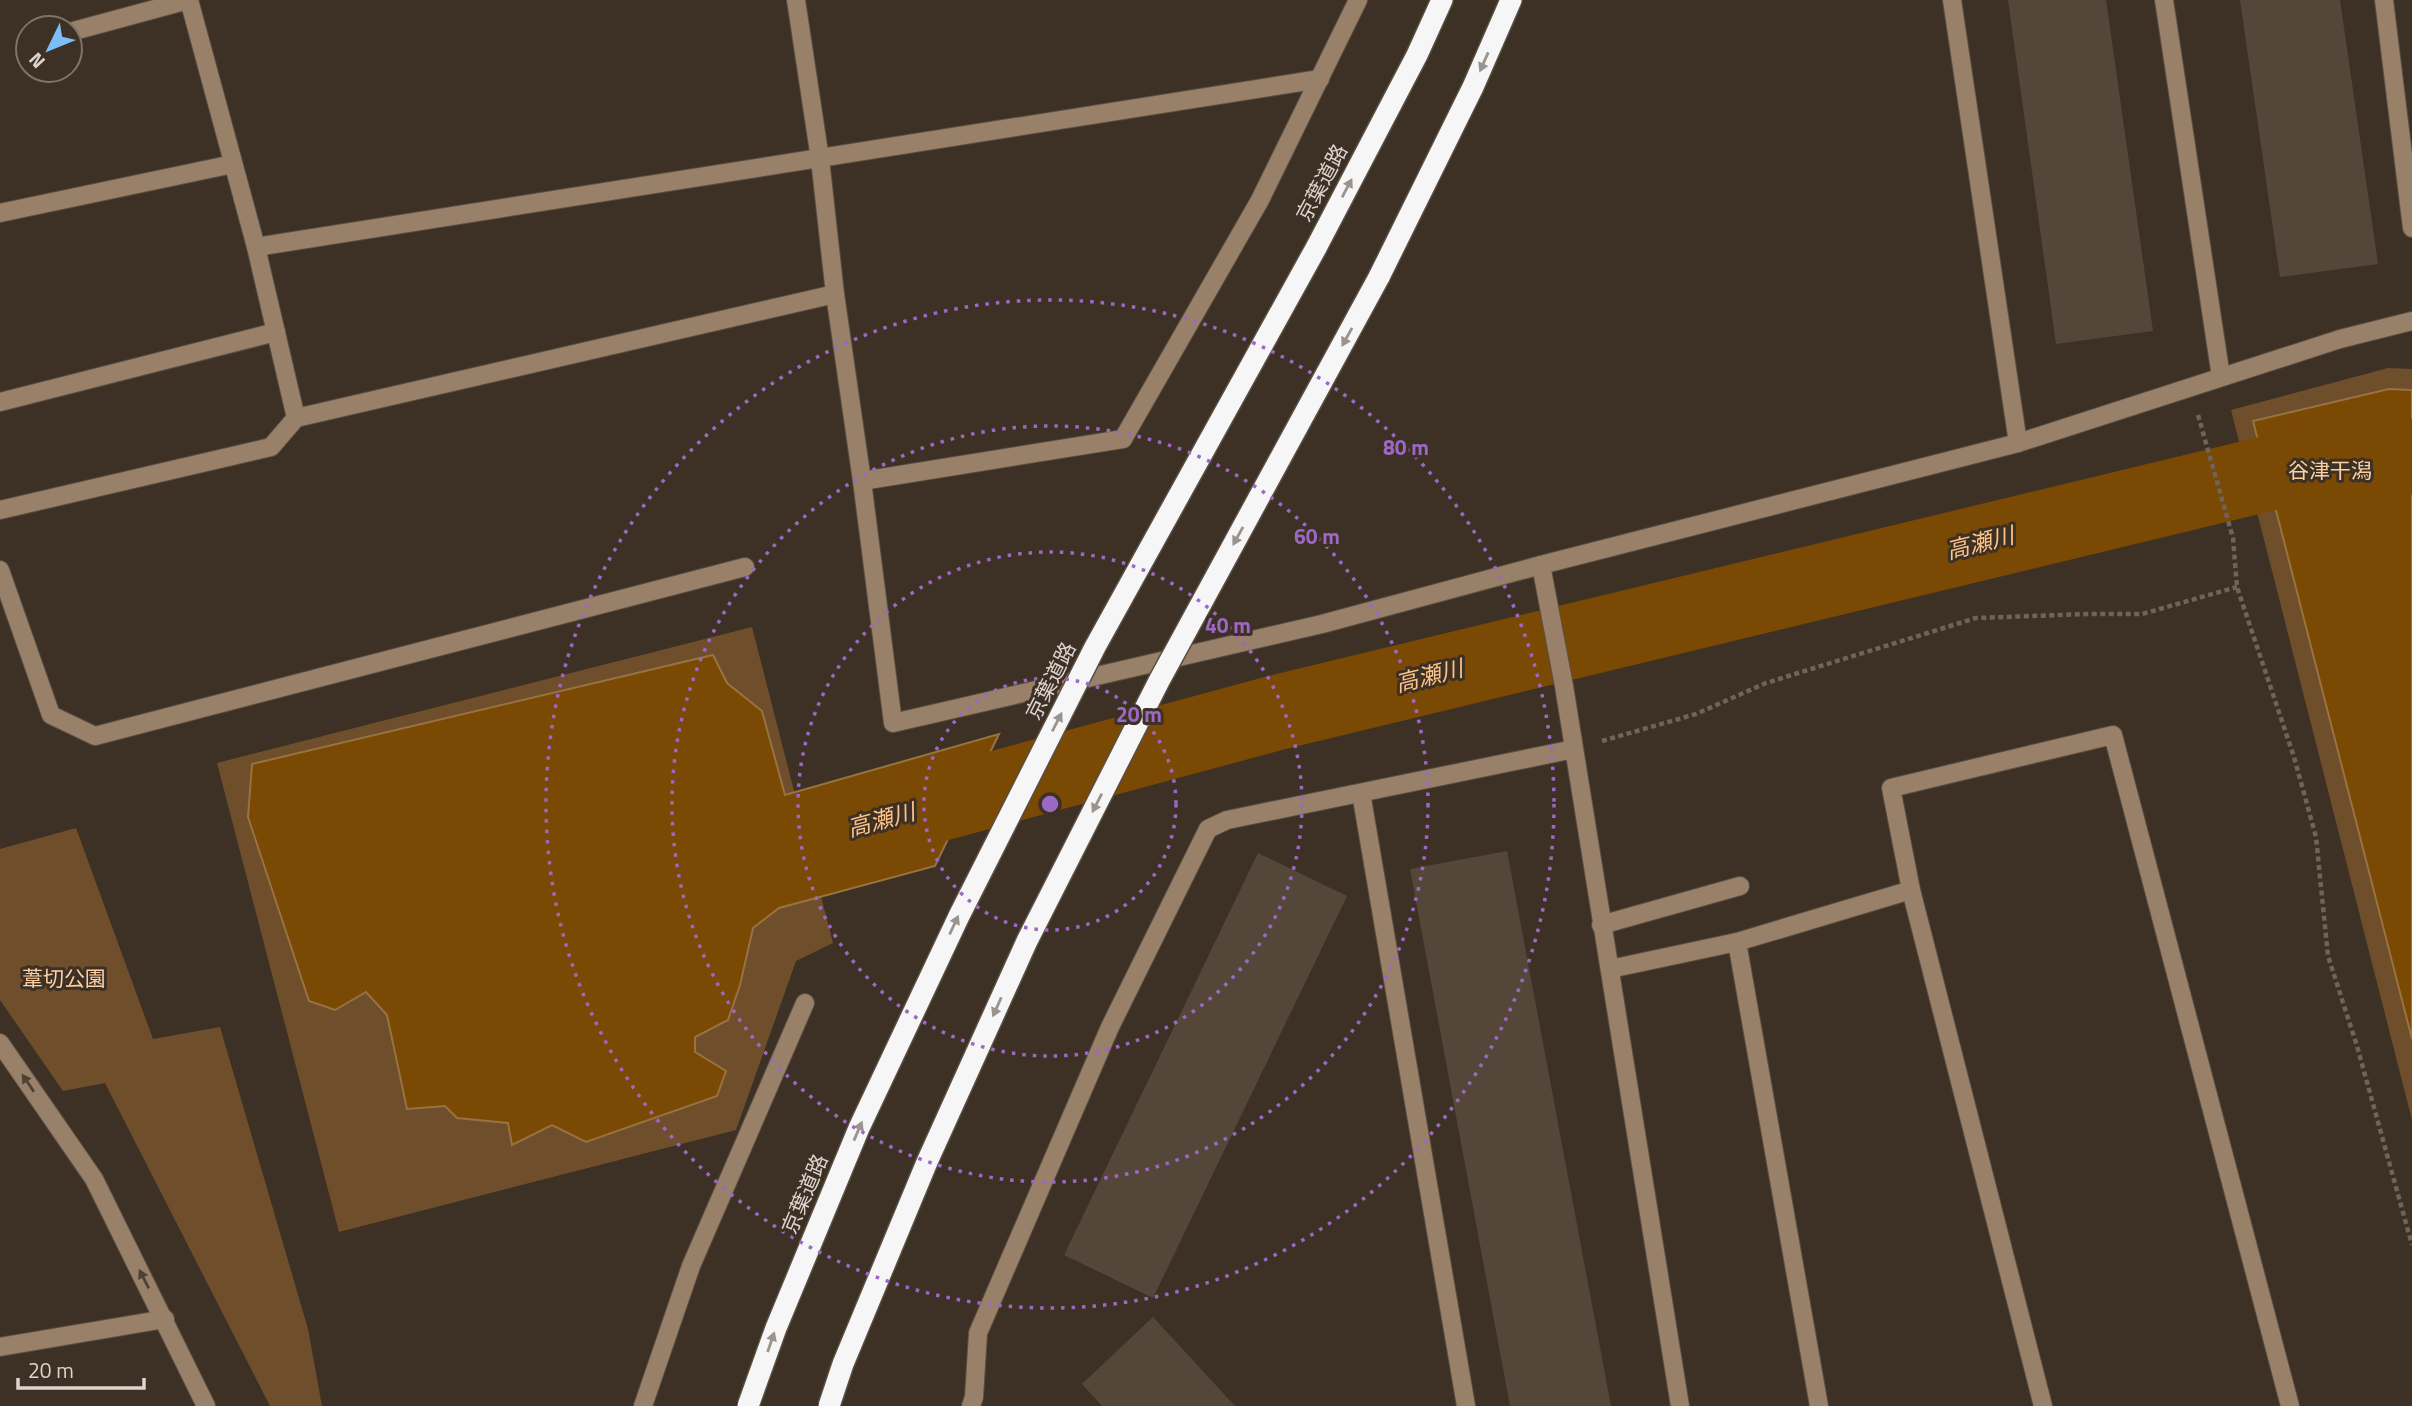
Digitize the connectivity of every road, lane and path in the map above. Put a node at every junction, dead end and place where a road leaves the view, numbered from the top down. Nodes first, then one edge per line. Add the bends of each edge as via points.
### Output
1 (189, 0) edge
2 (796, 0) edge
3 (1358, 0) edge
4 (1442, 0) edge
5 (1511, 0) edge
6 (1952, 0) edge
7 (2164, 0) edge
8 (2384, 0) edge
9 (84, 28) edge
10 (1320, 79) junction
11 (820, 159) junction
12 (233, 164) junction
13 (0, 213) edge
14 (2412, 228) edge
15 (256, 247) junction
16 (835, 294) junction
17 (2412, 321) edge
18 (276, 332) junction
19 (2221, 377) junction
20 (0, 402) edge
21 (2198, 415) dead end
22 (296, 418) junction
23 (2018, 443) junction
24 (862, 481) junction
25 (0, 510) edge
26 (1541, 565) junction
27 (745, 567) dead end
28 (0, 570) edge
29 (2236, 587) junction
30 (1574, 749) junction
31 (1361, 793) junction
32 (1740, 886) dead end
33 (1911, 890) junction
34 (1601, 925) junction
35 (1737, 942) junction
36 (1609, 970) junction
37 (805, 1003) dead end
38 (0, 1043) edge
39 (2412, 1245) edge
40 (165, 1319) junction
41 (0, 1347) edge
42 (206, 1406) edge
43 (643, 1406) edge
44 (748, 1406) edge
45 (829, 1406) edge
46 (971, 1406) edge
47 (1466, 1406) edge
48 (1680, 1406) edge
49 (1819, 1406) edge
50 (2043, 1406) edge
51 (2290, 1406) edge

1 - 9 street
1 - 12 street
2 - 11 street
3 - 10 street
44 -> 4 highway, 京葉道路, bridge via 859,1128 959,916 1095,647 1316,248
5 -> 45 highway, bridge via 1380,277 1159,681 1027,941 927,1162
6 - 23 street
7 - 19 street
8 - 14 street
10 - 11 street
10 - 24 street via 1260,200 1123,439
11 - 15 street
11 - 16 street
12 - 13 street
12 - 15 street
15 - 18 street
16 - 22 street
16 - 24 street
17 - 19 street
18 - 20 street
18 - 22 street
19 - 23 street
21 - 29 path via 2233,538
22 - 25 street via 271,447
23 - 26 street
24 - 26 street via 893,723 1322,624
26 - 30 street
27 - 28 street via 95,736 51,715
29 - 30 path via 2142,614 1976,618 1766,683 1696,714
29 - 39 path via 2316,837 2328,956
30 - 31 street
30 - 34 street
31 - 46 street via 1227,820 1208,829 1110,1027 978,1333
31 - 47 street
32 - 34 street
33 - 35 street
33 - 50 street
33 - 51 street via 1891,788 2113,736
34 - 36 street
35 - 36 street
35 - 49 street
36 - 48 street
37 - 43 street via 691,1266
40 -> 38 street via 94,1179
40 - 41 street
40 - 42 street

